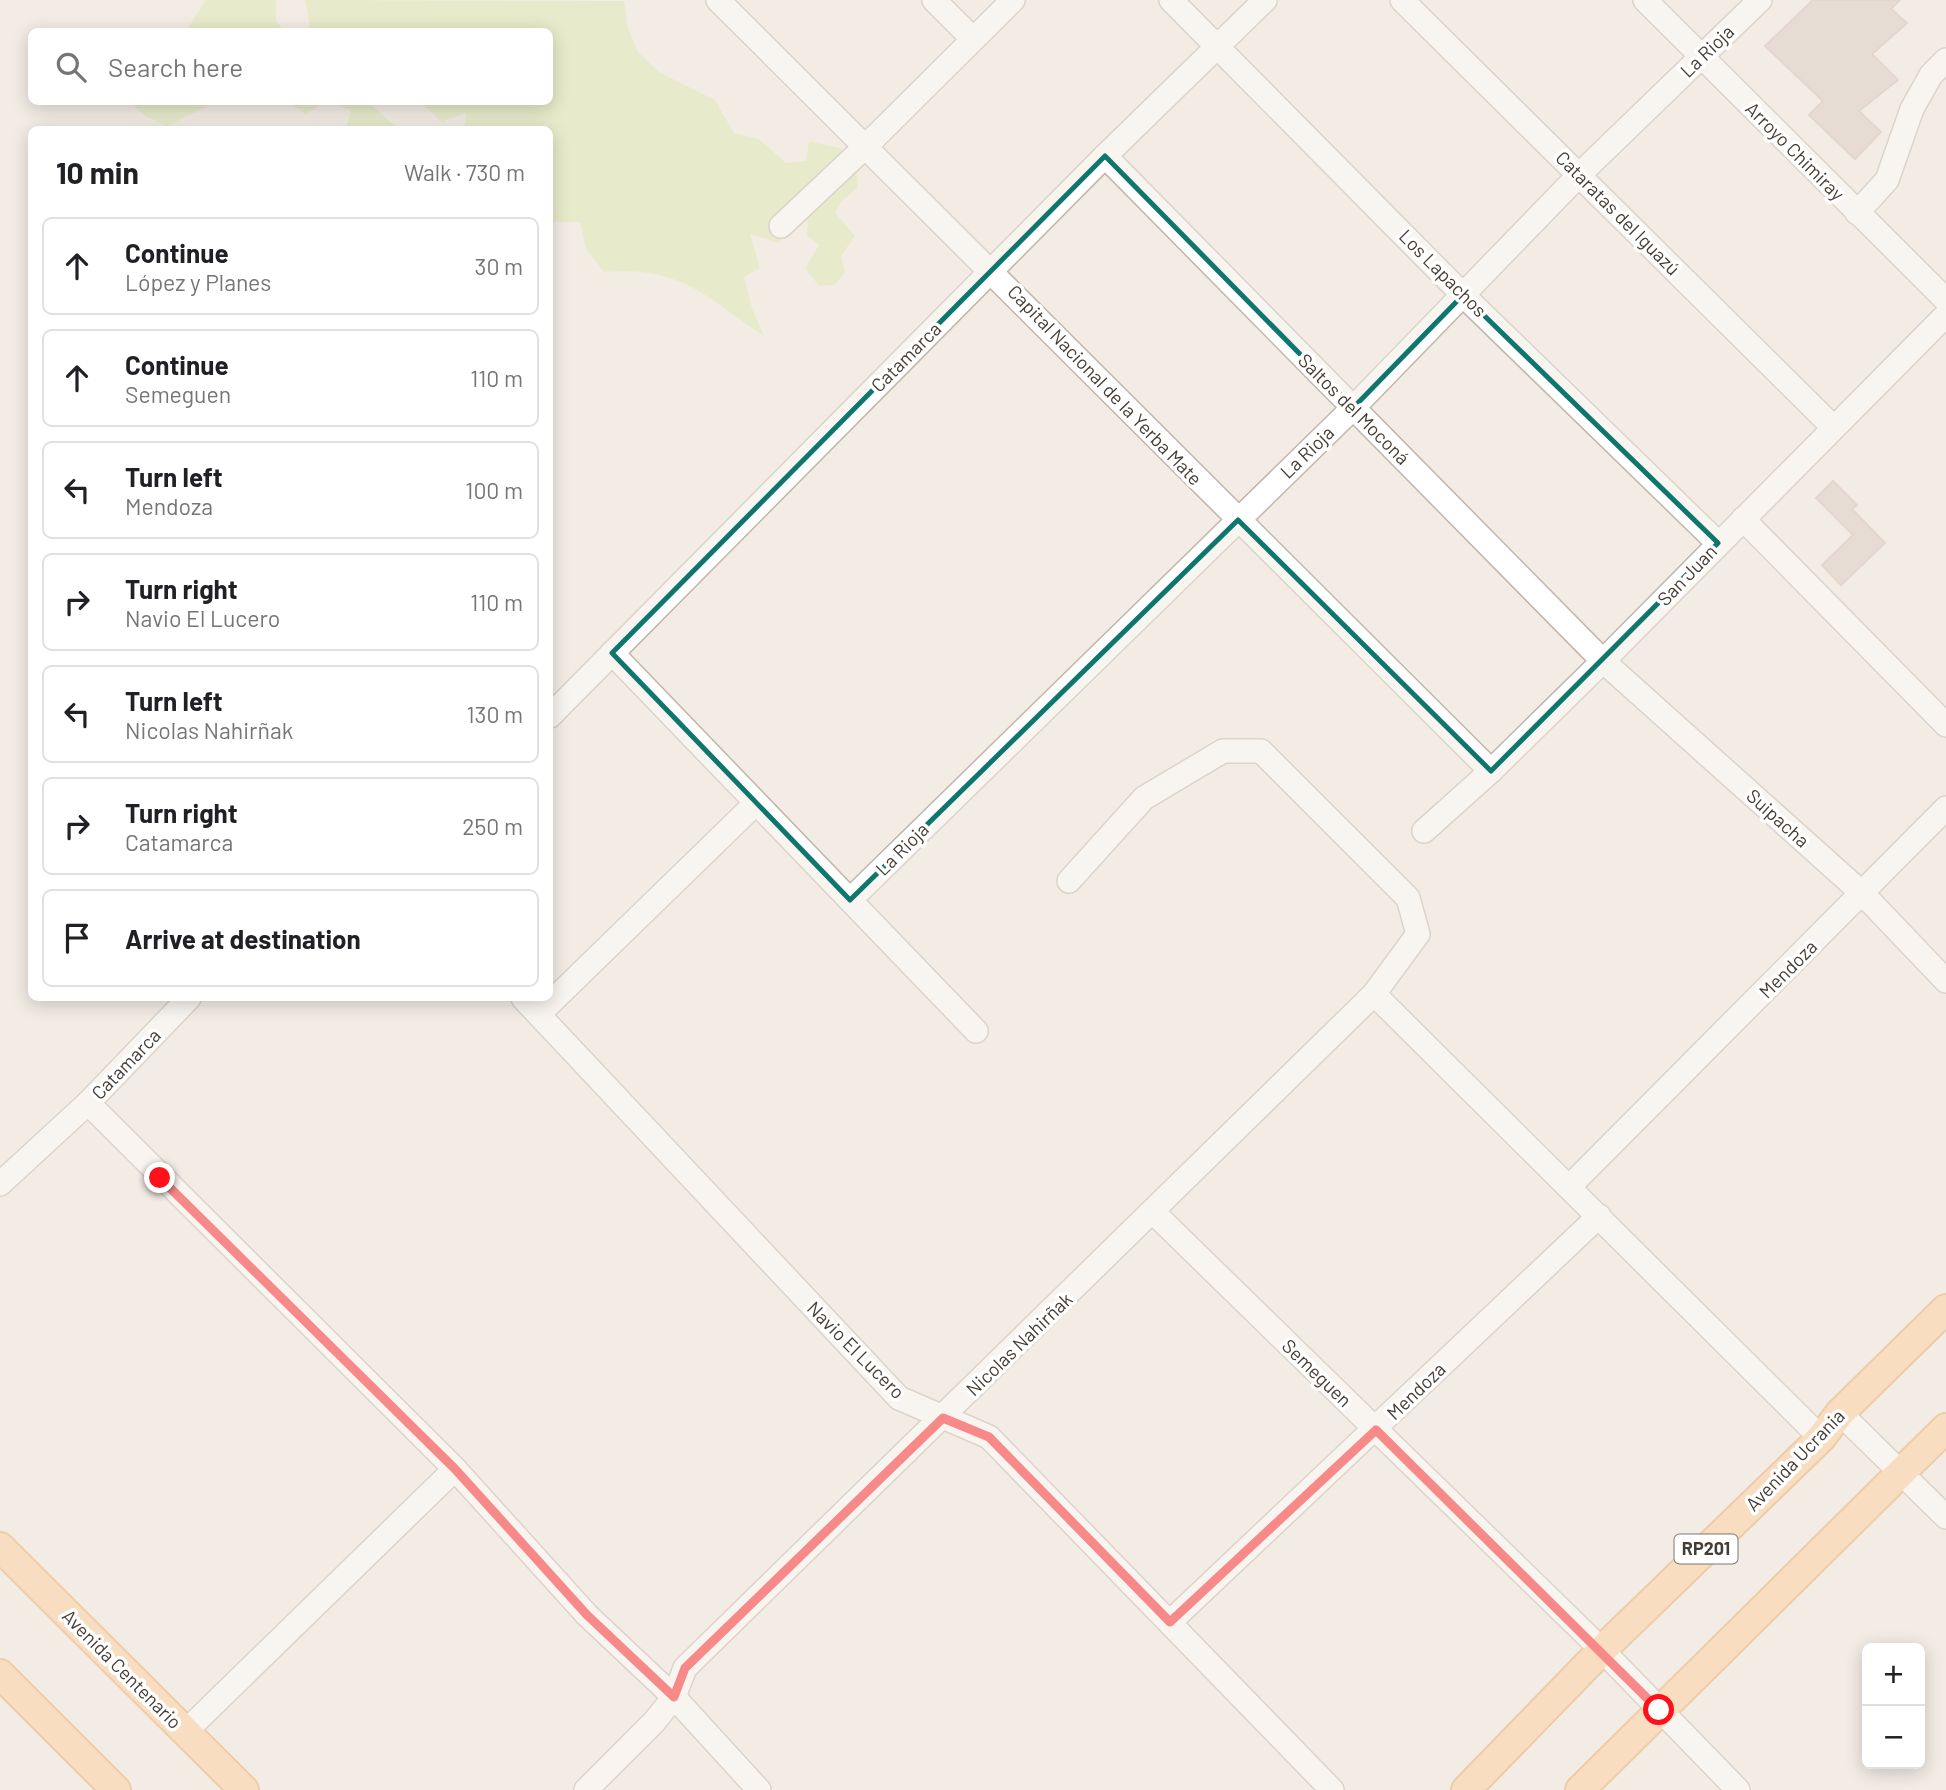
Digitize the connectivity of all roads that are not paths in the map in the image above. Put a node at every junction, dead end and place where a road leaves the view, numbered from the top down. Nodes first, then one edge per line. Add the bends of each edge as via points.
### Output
1 (718, 0) edge
2 (934, 0) edge
3 (1013, 0) edge
4 (1171, 0) edge
5 (1265, 0) edge
6 (1402, 0) edge
7 (1645, 0) edge
8 (1760, 0) edge
9 (973, 39) junction
10 (1219, 46) junction
11 (1702, 56) junction
12 (1946, 60) edge
13 (866, 146) junction
14 (1105, 156) junction
15 (1580, 174) junction
16 (1857, 213) junction
17 (780, 226) dead end
18 (992, 269) junction
19 (1464, 295) junction
20 (1946, 300) edge
21 (1946, 315) edge
22 (1353, 408) junction
23 (1833, 427) junction
24 (1743, 519) junction
25 (1238, 520) junction
26 (1718, 543) junction
27 (612, 653) junction
28 (1603, 661) junction
29 (553, 713) edge
30 (1946, 725) edge
31 (1491, 771) junction
32 (756, 803) junction
33 (1946, 808) edge
34 (1424, 831) dead end
35 (1069, 881) dead end
36 (1863, 894) junction
37 (850, 900) junction
38 (1946, 981) edge
39 (553, 986) edge
40 (1374, 994) junction
41 (186, 1001) edge
42 (531, 1006) edge
43 (976, 1031) dead end
44 (88, 1103) junction
45 (0, 1184) edge
46 (1569, 1187) junction
47 (1153, 1212) junction
48 (1599, 1216) junction
49 (1946, 1309) edge
50 (1840, 1413) junction
51 (943, 1418) junction
52 (1946, 1428) edge
53 (1376, 1430) junction
54 (1821, 1438) junction
55 (455, 1469) junction
56 (1901, 1472) junction
57 (1946, 1517) edge
58 (0, 1547) edge
59 (1170, 1622) junction
60 (1602, 1650) junction
61 (0, 1674) edge
62 (674, 1697) junction
63 (1659, 1710) junction
64 (185, 1732) junction
65 (116, 1790) edge
66 (244, 1790) edge
67 (586, 1790) edge
68 (759, 1790) edge
69 (1332, 1790) edge
70 (1466, 1790) edge
71 (1580, 1790) edge
72 (1738, 1790) edge

1 - 13 street, Capital Nacional de la Yerba Mate
2 - 9 street
3 - 9 street
4 - 10 street, Los Lapachos
5 - 10 street, Catamarca
6 - 15 street, Cataratas del Iguazú
7 - 11 street, Arroyo Chimiray
8 - 11 street, La Rioja
9 - 13 street
10 - 14 street, Catamarca
10 - 19 street, Los Lapachos
11 - 15 street, La Rioja
11 - 16 street, Arroyo Chimiray
12 - 16 street via 1931,75 1912,109 1887,180
13 - 17 street
13 - 18 street, Capital Nacional de la Yerba Mate
14 - 18 street, Catamarca
14 - 22 street, Saltos del Moconá
15 - 19 street, La Rioja
15 - 23 street, Cataratas del Iguazú
16 - 20 street, Arroyo Chimiray
18 - 25 street, Capital Nacional de la Yerba Mate
18 - 27 street, Catamarca
19 - 22 street, La Rioja
19 - 26 street, Los Lapachos
21 - 23 street, San Juan
22 - 25 street, La Rioja
22 - 28 street, Saltos del Moconá
23 - 24 street, San Juan
24 - 26 street, San Juan
24 - 30 street
25 - 31 street, Capital Nacional de la Yerba Mate
25 - 37 street, La Rioja
26 - 28 street, San Juan
27 - 29 street, Catamarca
27 - 32 street
28 - 31 street, San Juan
28 - 36 street, Suipacha
31 - 34 street, San Juan
32 - 37 street
32 - 39 street
33 - 36 street, Mendoza
35 - 40 street, Nicolas Nahirñak via 1144,798 1223,751 1261,751 1408,898 1418,934
36 - 38 street, Suipacha
36 - 46 street, Mendoza
37 - 43 street
40 - 46 street
40 - 47 street, Nicolas Nahirñak
41 - 44 street, Catamarca
42 - 51 street, Navio El Lucero via 899,1398
44 - 45 street
44 - 55 street, Catamarca
46 - 48 street
47 - 51 street, Nicolas Nahirñak
47 - 53 street, Semeguen
48 - 53 street, Mendoza
48 - 54 street
49 - 50 main road, Avenida Ucrania / RP201
50 - 54 main road, Avenida Ucrania / RP201
50 - 56 street
51 - 59 street, Navio El Lucero via 989,1437
51 - 62 street, Nicolas Nahirñak via 685,1668
52 - 56 main road
53 - 59 street, Mendoza
53 - 60 street, Semeguen
54 - 60 main road, Avenida Ucrania / RP201
55 - 62 street, Catamarca via 587,1615
55 - 64 street
56 - 57 street
56 - 63 main road
58 - 64 main road, Avenida Centenario
59 - 69 street, Navio El Lucero
60 - 63 street, Semeguen
60 - 70 main road, Avenida Ucrania / RP201
61 - 65 main road
62 - 67 street, Nicolas Nahirñak
62 - 68 street, Catamarca
63 - 71 main road
63 - 72 street, Semeguen
64 - 66 main road, Avenida Centenario

